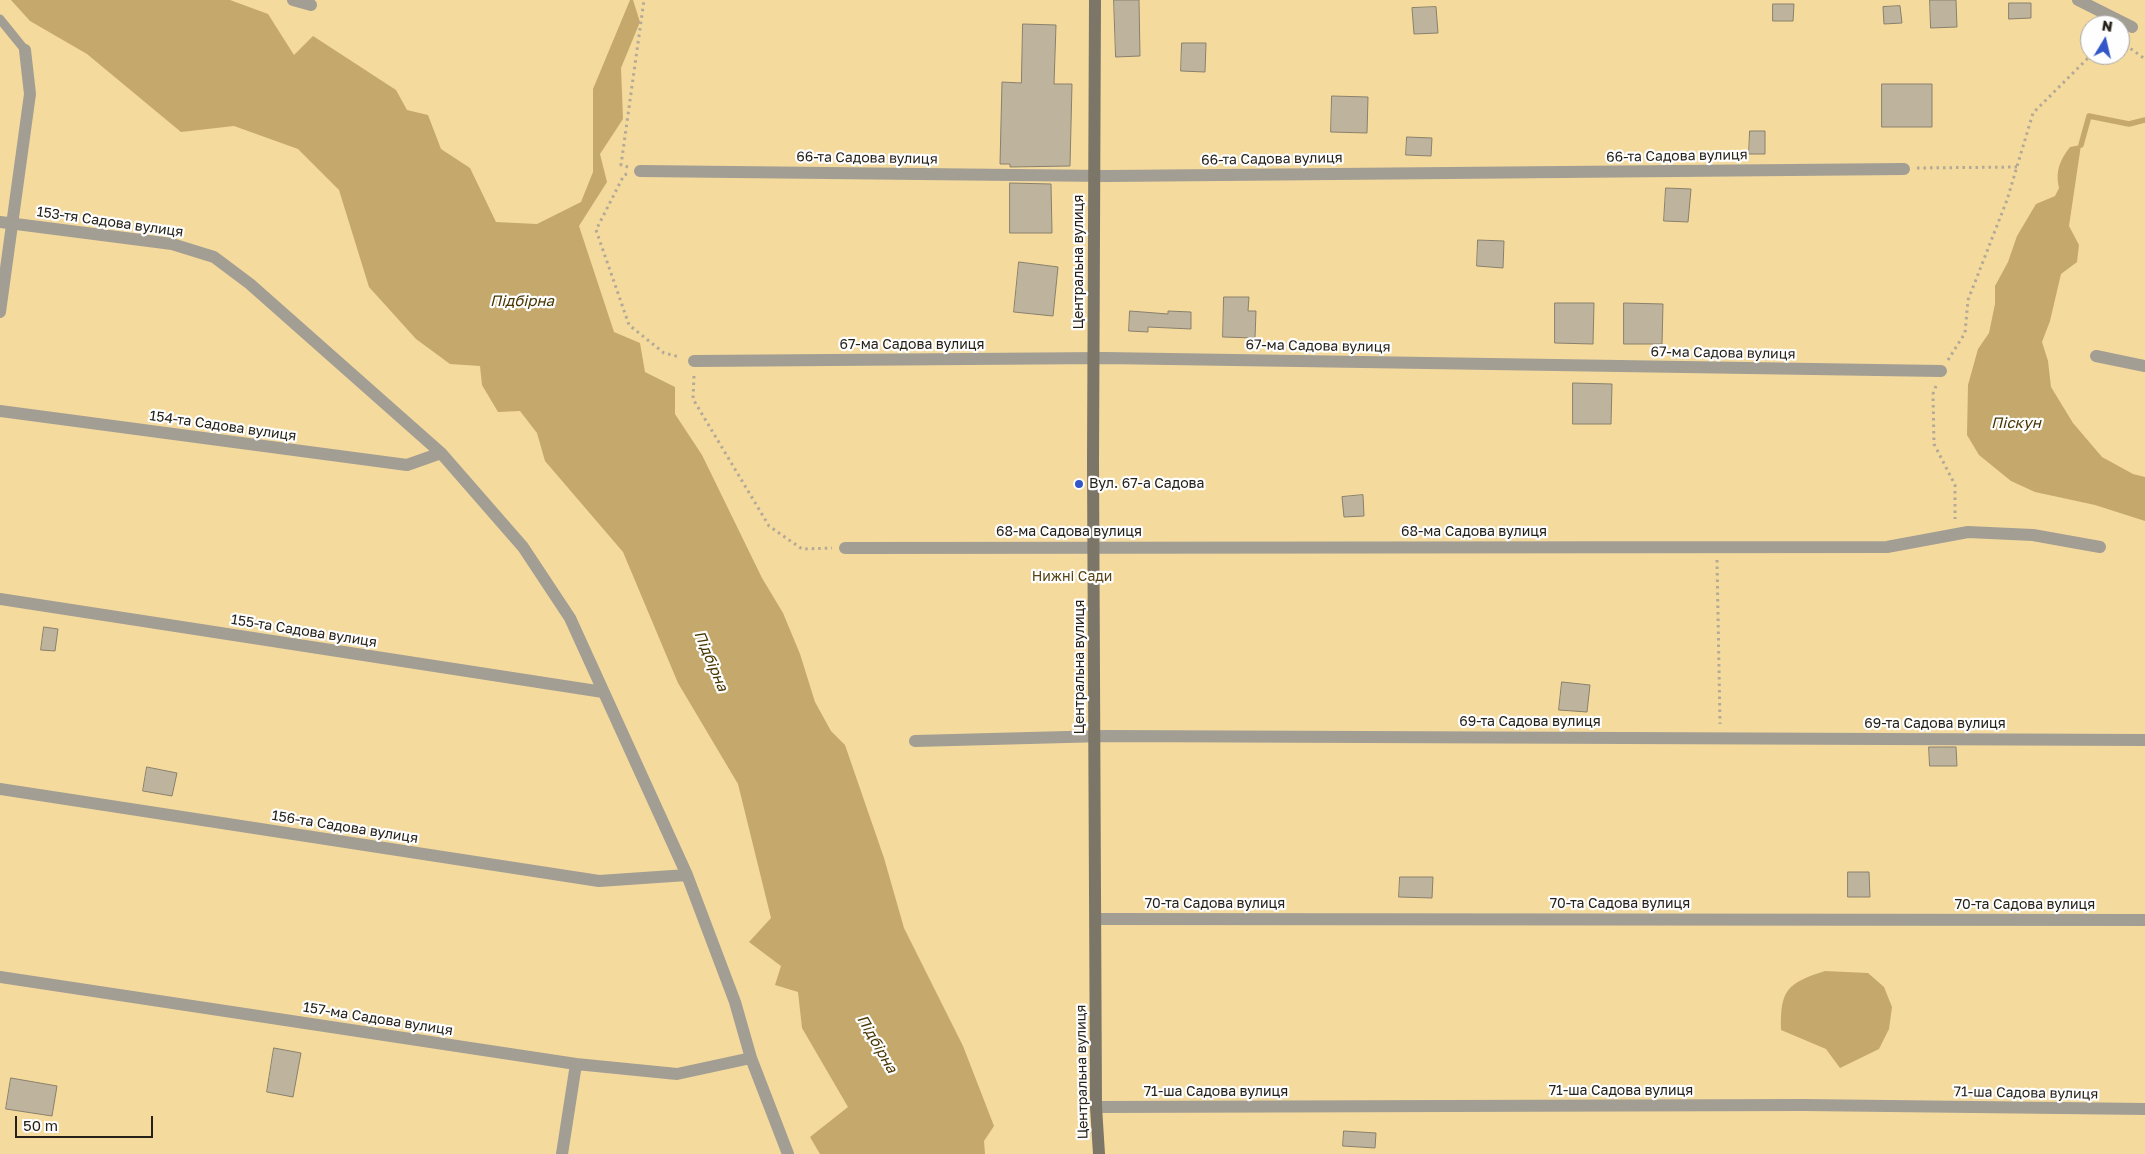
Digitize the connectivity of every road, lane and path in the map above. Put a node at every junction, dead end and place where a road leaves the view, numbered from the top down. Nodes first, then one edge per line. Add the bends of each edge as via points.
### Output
1 (293, 0) edge
2 (644, 0) edge
3 (1096, 0) edge
4 (2078, 0) edge
5 (311, 5) dead end
6 (0, 19) edge
7 (2132, 27) dead end
8 (2130, 48) edge
9 (25, 50) joint
10 (2145, 59) edge
11 (2081, 65) edge
12 (2017, 166) junction
13 (1904, 169) joint
14 (640, 171) junction
15 (1094, 176) junction
16 (6, 223) edge
17 (0, 312) edge
18 (2096, 356) dead end
19 (1094, 358) junction
20 (694, 361) junction
21 (2145, 366) edge
22 (1941, 371) junction
23 (0, 411) edge
24 (440, 453) junction
25 (1956, 534) junction
26 (1094, 547) junction
27 (1717, 547) junction
28 (2100, 547) dead end
29 (845, 548) joint
30 (0, 599) edge
31 (602, 692) junction
32 (1095, 736) junction
33 (1720, 738) junction
34 (2145, 740) edge
35 (915, 741) dead end
36 (0, 789) edge
37 (687, 875) junction
38 (1096, 919) junction
39 (2145, 920) edge
40 (0, 977) edge
41 (751, 1058) junction
42 (576, 1064) junction
43 (1096, 1107) junction
44 (2145, 1109) edge
45 (562, 1154) edge
46 (788, 1154) edge
47 (1099, 1154) edge

1 - 5 street
2 - 14 path via 620,165
3 - 15 street, Центральна вулиця
4 - 7 street
6 - 9 lane
8 - 10 path
9 - 16 street via 30,94
11 - 12 path via 2033,112
12 - 13 path
12 - 22 path via 1968,300 1965,333
13 - 15 street, 66-та Садова вулиця
14 - 15 street, 66-та Садова вулиця
14 - 20 path via 624,175 596,230 629,325 664,353
15 - 19 street, Центральна вулиця
16 - 17 street
16 - 24 street, 153-тя Садова вулиця via 172,244 214,257 250,284
18 - 21 street
19 - 20 street, 67-ма Садова вулиця
19 - 22 street, 67-ма Садова вулиця
19 - 26 street, Центральна вулиця
20 - 29 path via 693,399 769,526 802,549
22 - 25 path via 1933,394 1934,444 1955,485
23 - 24 street, 154-та Садова вулиця via 407,465
24 - 31 street, 153-тя Садова вулиця via 523,547 570,618
25 - 27 street, 68-ма Садова вулиця via 1887,547
25 - 28 street, 68-ма Садова вулиця via 2034,535
26 - 27 street, 68-ма Садова вулиця
26 - 29 street, 68-ма Садова вулиця
26 - 32 street, Центральна вулиця
27 - 33 path
30 - 31 street, 155-та Садова вулиця
31 - 37 street, 153-тя Садова вулиця
32 - 33 street, 69-та Садова вулиця
32 - 35 street, 69-та Садова вулиця
32 - 38 street, Центральна вулиця
33 - 34 street, 69-та Садова вулиця
36 - 37 street, 156-та Садова вулиця via 599,881
37 - 41 street, 153-тя Садова вулиця via 735,1002
38 - 39 street, 70-та Садова вулиця
38 - 43 street, Центральна вулиця
40 - 42 street, 157-ма Садова вулиця
41 - 42 street, 157-ма Садова вулиця via 677,1074
41 - 46 street, 153-тя Садова вулиця
42 - 45 street
43 - 44 street, 71-ша Садова вулиця via 1812,1105
43 - 47 street, Центральна вулиця

